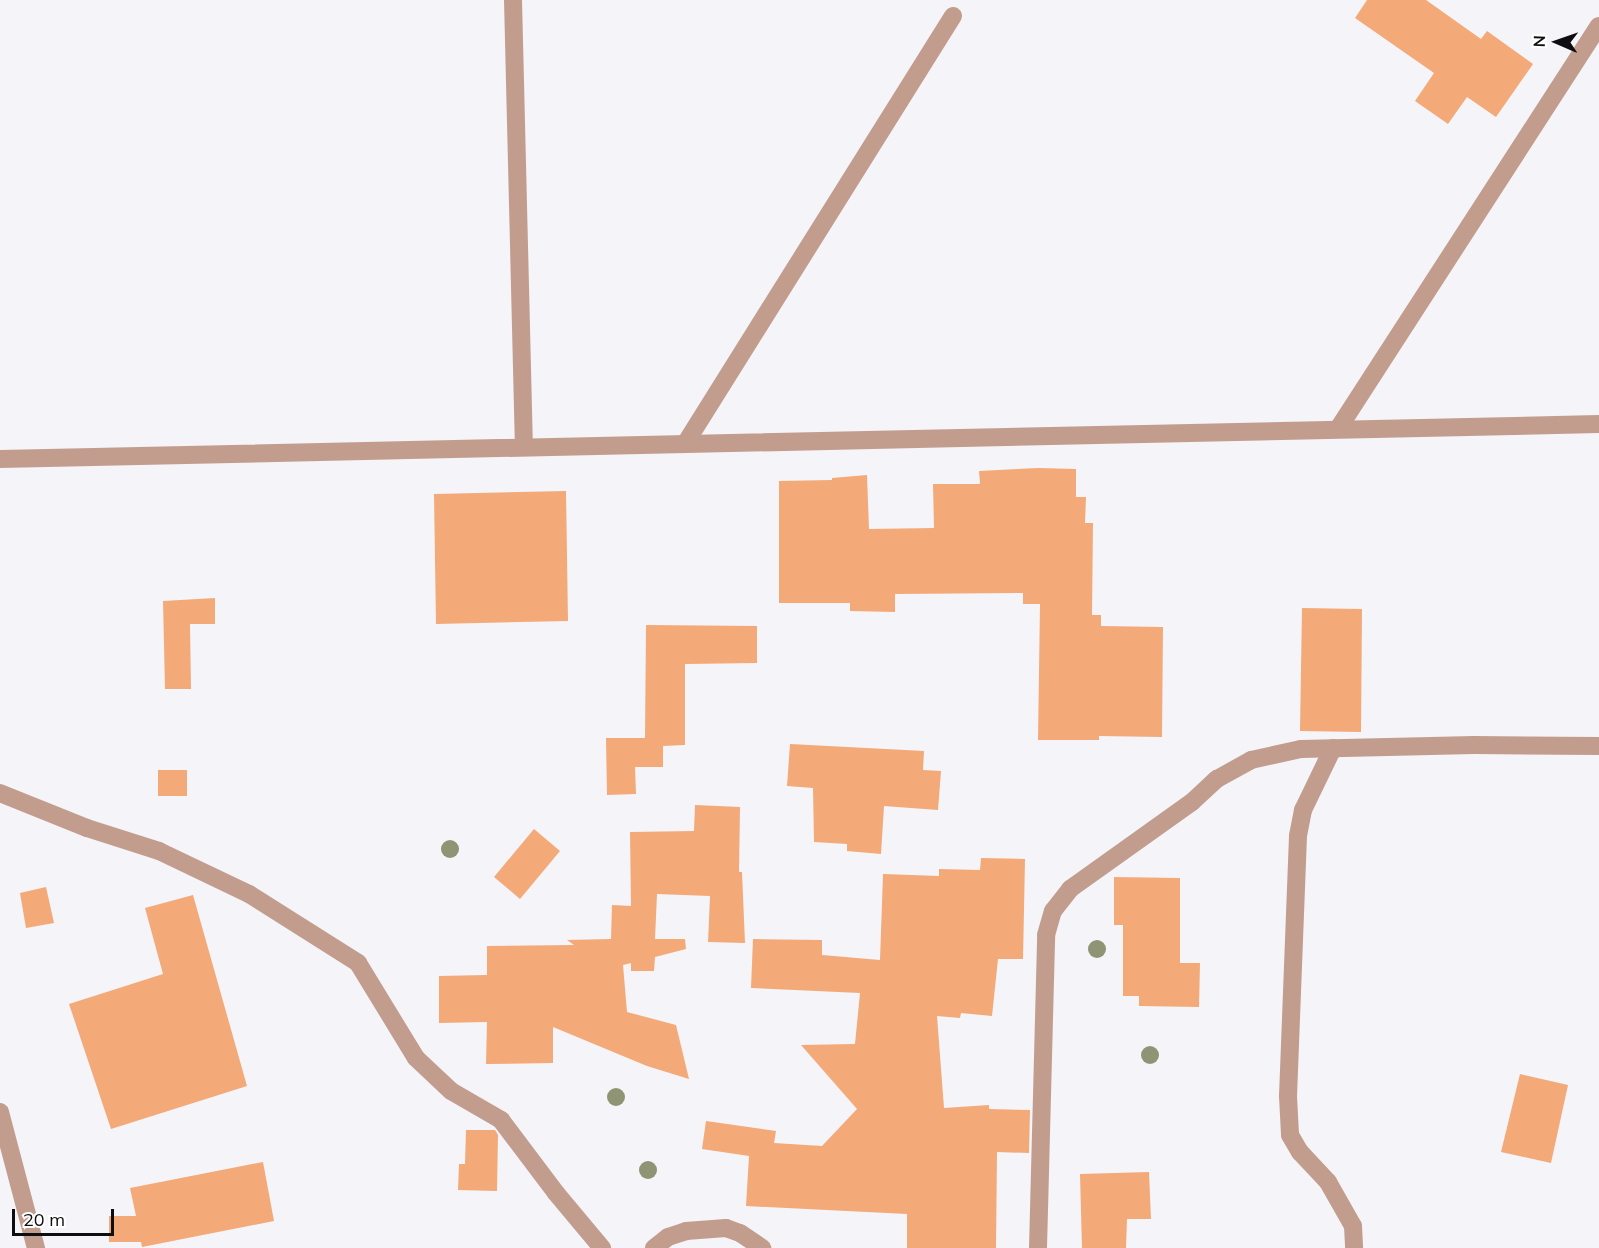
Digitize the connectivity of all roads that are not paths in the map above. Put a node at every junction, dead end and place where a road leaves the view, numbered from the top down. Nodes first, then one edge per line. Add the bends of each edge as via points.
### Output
1 (513, 0) edge
2 (953, 16) dead end
3 (1599, 26) edge
4 (1599, 424) edge
5 (1338, 429) junction
6 (685, 444) junction
7 (524, 447) junction
8 (0, 459) edge
9 (1599, 746) edge
10 (1333, 748) junction
11 (0, 793) edge
12 (0, 1112) edge
13 (36, 1248) edge
14 (602, 1248) edge
15 (654, 1248) edge
16 (762, 1248) edge
17 (1038, 1248) edge
18 (1354, 1248) edge

1 - 7 street
2 - 6 street
3 - 5 street
4 - 5 street
5 - 6 street
6 - 7 street
7 - 8 street
9 - 10 street
10 - 17 street via 1301,749 1251,760 1217,779 1192,802 1071,888 1053,911 1046,935
10 - 18 street via 1303,810 1298,836 1288,1096 1290,1135 1333,1191 1353,1226
11 - 14 street via 169,856 249,894 358,963 416,1058 451,1091 501,1120
12 - 13 street
15 - 16 street via 668,1237 686,1231 726,1228

